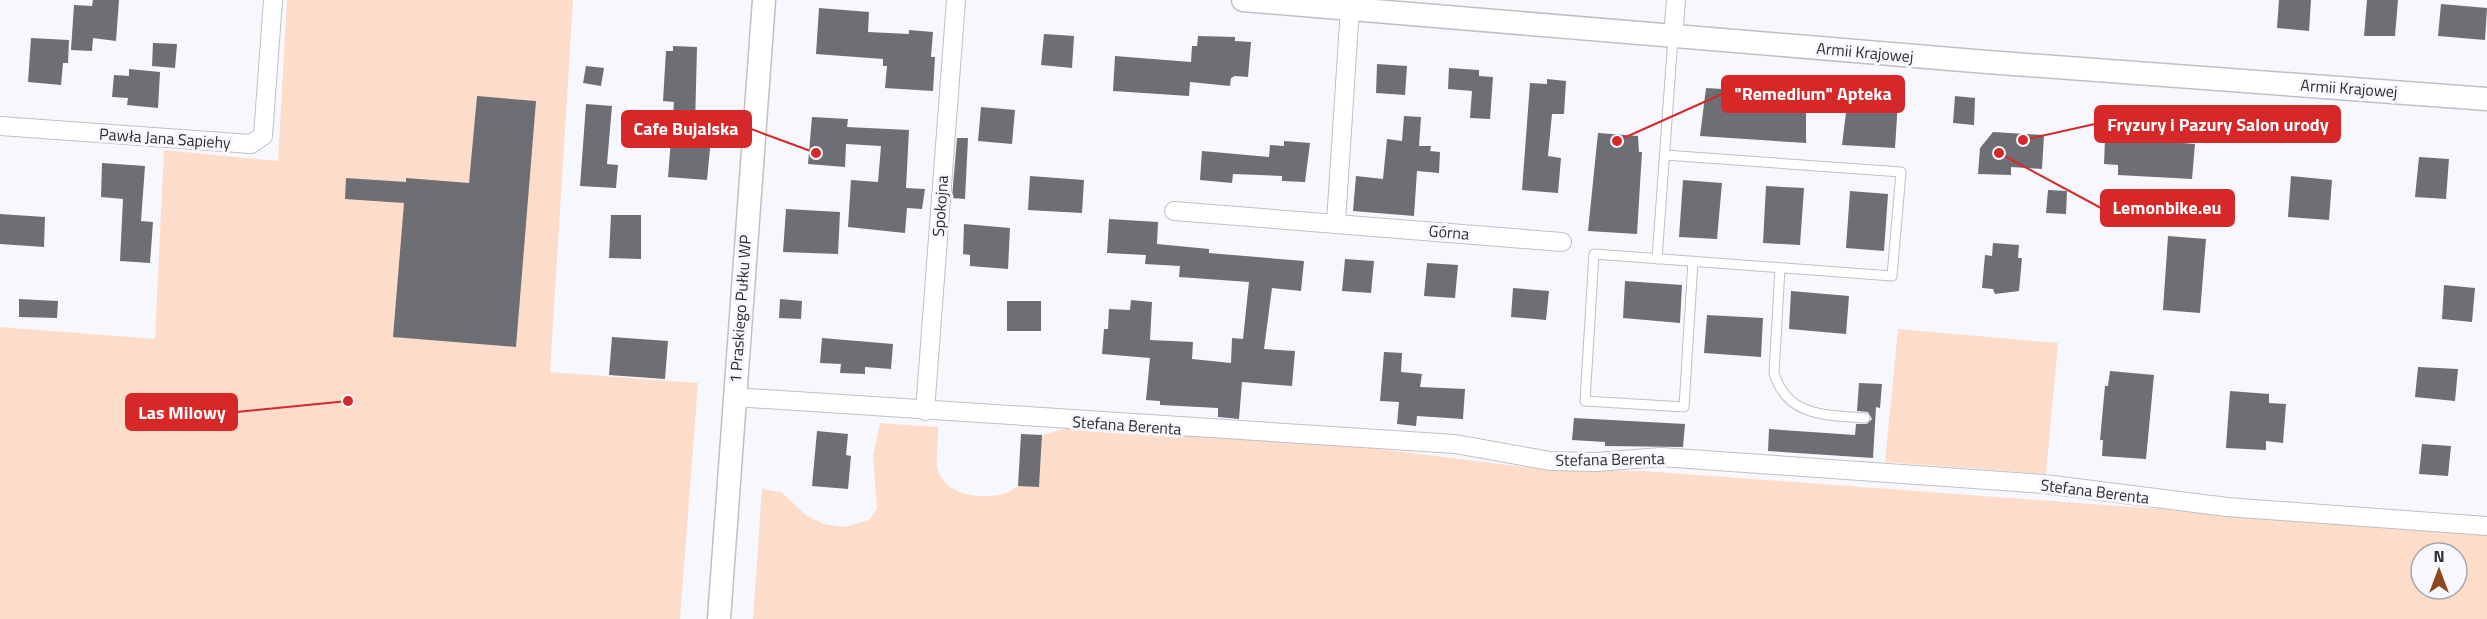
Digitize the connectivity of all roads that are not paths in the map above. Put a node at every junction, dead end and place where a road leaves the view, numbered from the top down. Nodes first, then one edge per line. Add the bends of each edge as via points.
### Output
1 (273, 0) edge
2 (764, 0) edge
3 (956, 0) edge
4 (1243, 0) edge
5 (1676, 0) edge
6 (1350, 8) junction
7 (1672, 36) junction
8 (2487, 99) edge
9 (0, 126) edge
10 (1665, 155) junction
11 (1174, 211) dead end
12 (1336, 222) junction
13 (1563, 242) dead end
14 (1657, 259) junction
15 (1693, 261) junction
16 (1780, 268) junction
17 (734, 397) junction
18 (925, 411) junction
19 (1865, 418) dead end
20 (2487, 526) edge
21 (719, 619) edge

1 - 9 street, Pawła Jana Sapiehy via 263,136 251,144
2 - 17 street, 1 Praskiego Pułku WP
3 - 18 street, Spokojna
4 - 6 street, Armii Krajowej
5 - 7 street
6 - 7 street, Armii Krajowej
6 - 12 street
7 - 8 street, Armii Krajowej
7 - 10 lane
10 - 14 lane
10 - 16 lane via 1901,172 1892,276
11 - 12 street, Górna
12 - 13 street, Górna
14 - 15 lane
14 - 15 lane via 1594,254 1585,401 1684,407
15 - 16 lane
16 - 19 lane via 1774,373 1780,389 1797,407 1814,414
17 - 18 street, Stefana Berenta
17 - 21 street, 1 Praskiego Pułku WP
18 - 20 street, Stefana Berenta via 1455,444 1550,461 1661,457 2044,484 2227,507

